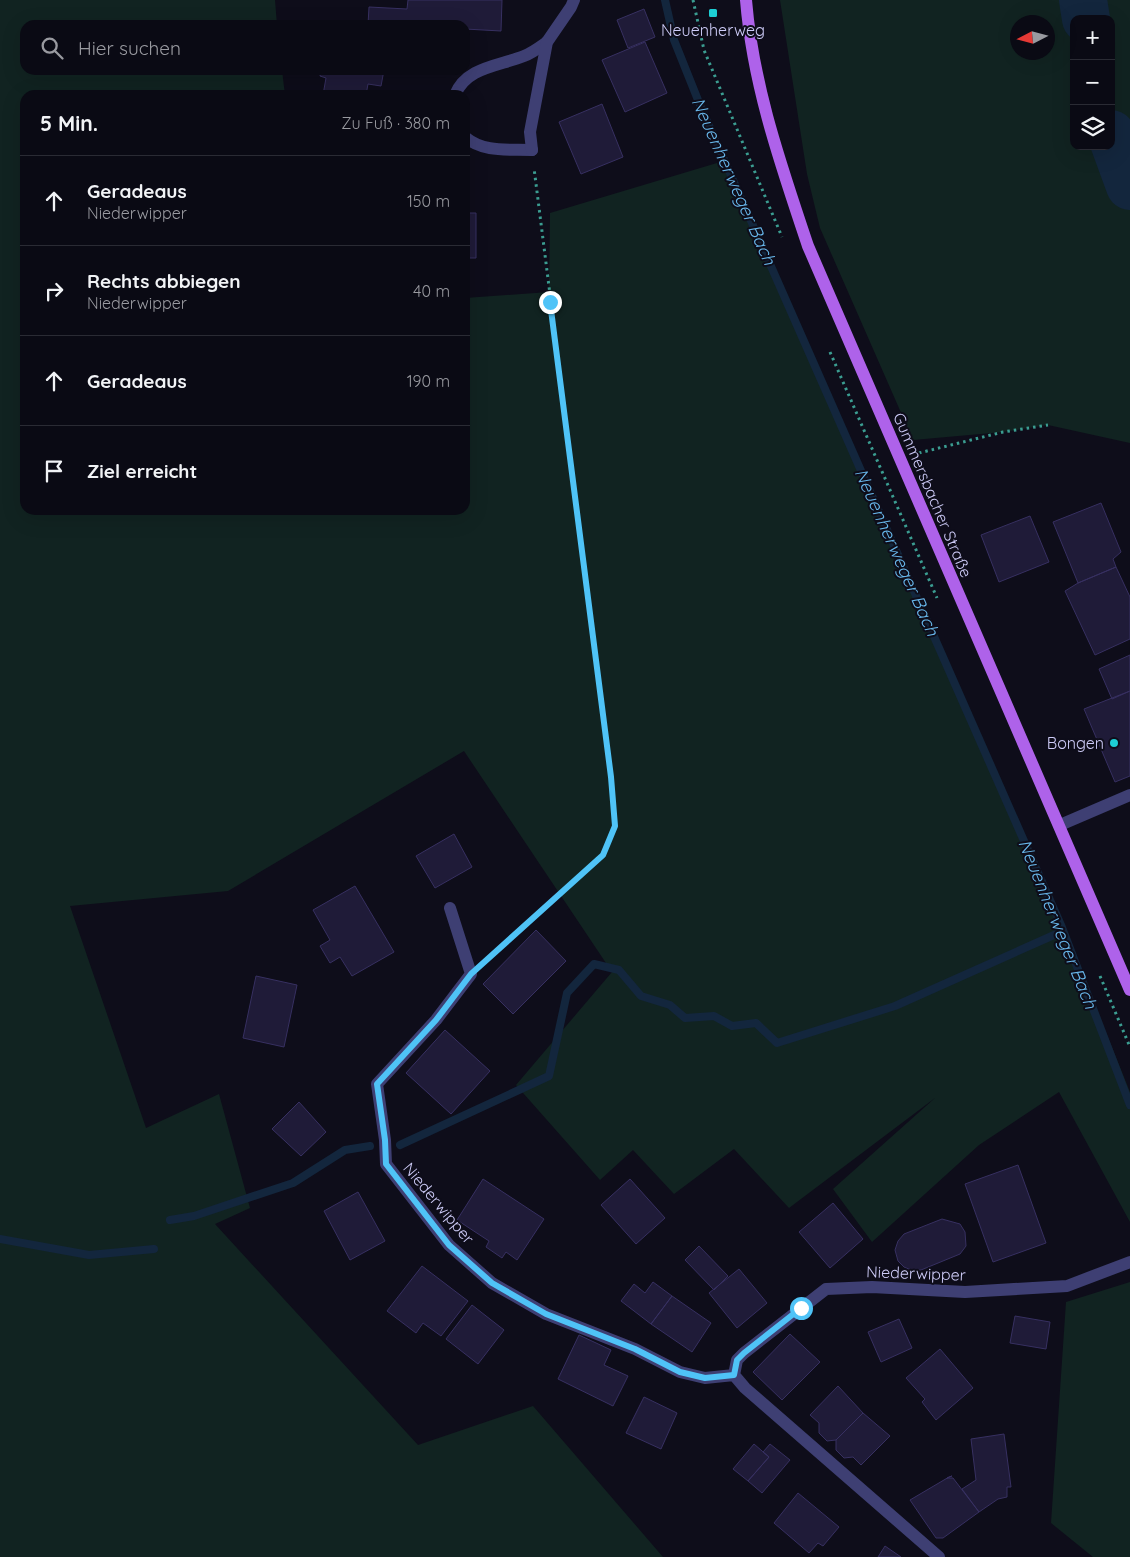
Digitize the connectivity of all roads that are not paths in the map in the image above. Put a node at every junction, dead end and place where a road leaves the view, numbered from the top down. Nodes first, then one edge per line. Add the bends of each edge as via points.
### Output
1 (574, 0) edge
2 (746, 0) edge
3 (548, 42) junction
4 (458, 90) edge
5 (470, 142) edge
6 (1130, 796) edge
7 (1060, 825) junction
8 (450, 908) dead end
9 (1130, 990) edge
10 (1130, 1262) edge
11 (734, 1375) junction
12 (939, 1557) edge

1 - 3 street
2 - 7 main road, Gummersbacher Straße via 756,71 778,158 808,246
3 - 4 street via 526,55 478,70 466,78
3 - 5 street via 530,132 532,150 488,149
6 - 7 street
7 - 9 main road, Gummersbacher Straße
8 - 11 street, Niederwipper via 471,974 436,1020 377,1084 386,1164 449,1245 492,1283 546,1314 635,1349 680,1372 705,1378
10 - 11 street, Niederwipper via 1067,1286 965,1292 872,1287 826,1289 744,1353 737,1360
11 - 12 street

